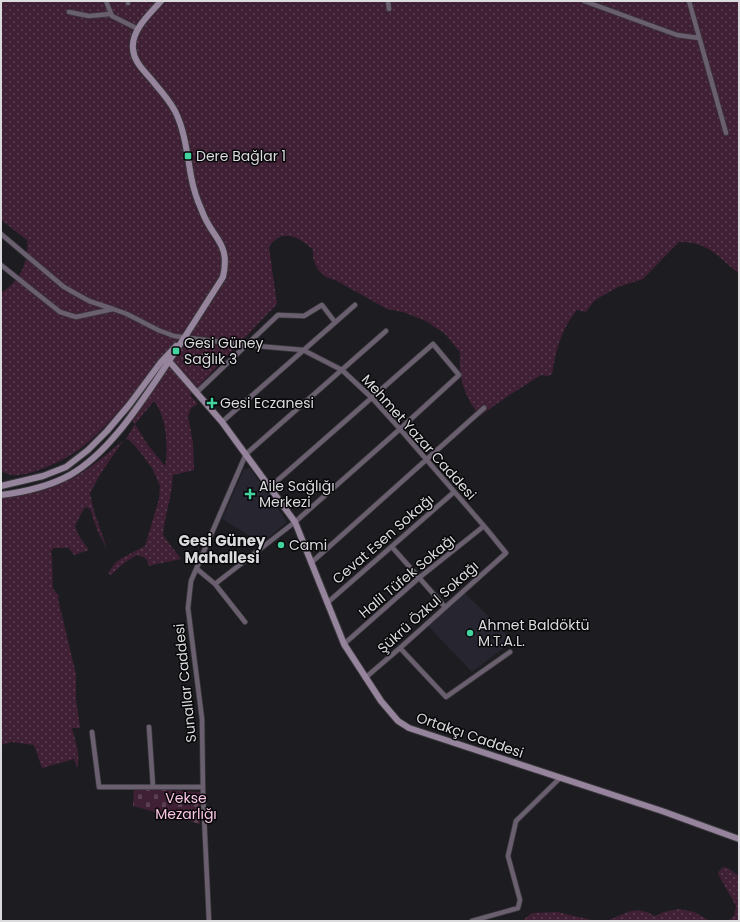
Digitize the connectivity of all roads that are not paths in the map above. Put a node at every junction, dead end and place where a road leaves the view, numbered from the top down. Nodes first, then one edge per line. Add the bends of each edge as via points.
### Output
1 (106, 1) edge
2 (161, 1) edge
3 (388, 1) edge
4 (584, 1) edge
5 (689, 1) edge
6 (389, 10) dead end
7 (69, 12) dead end
8 (110, 14) junction
9 (138, 29) junction
10 (699, 38) junction
11 (726, 133) dead end
12 (1, 234) edge
13 (1, 265) edge
14 (355, 305) dead end
15 (113, 309) junction
16 (335, 322) junction
17 (386, 331) dead end
18 (185, 338) junction
19 (245, 345) junction
20 (303, 350) junction
21 (169, 361) junction
22 (342, 370) junction
23 (196, 392) junction
24 (372, 398) junction
25 (484, 408) dead end
26 (222, 422) junction
27 (400, 429) junction
28 (246, 454) junction
29 (426, 459) junction
30 (1, 486) edge
31 (270, 487) junction
32 (454, 492) junction
33 (1, 495) edge
34 (295, 522) junction
35 (484, 526) junction
36 (392, 547) junction
37 (506, 553) joint
38 (312, 562) junction
39 (196, 569) junction
40 (420, 577) junction
41 (215, 584) junction
42 (327, 603) junction
43 (445, 607) junction
44 (245, 622) dead end
45 (344, 644) junction
46 (400, 648) junction
47 (510, 652) dead end
48 (365, 678) junction
49 (149, 727) dead end
50 (92, 732) dead end
51 (560, 778) junction
52 (153, 787) junction
53 (203, 787) junction
54 (739, 839) edge
55 (209, 921) edge
56 (472, 921) edge

1 - 8 street
2 - 9 street
3 - 6 street
4 - 10 street via 677,35
5 - 10 street
7 - 8 street via 89,16
8 - 9 street
9 - 18 street via 133,44 135,59 175,111 186,142 191,178 202,212 225,254 223,277
10 - 11 street
12 - 15 street, Mehmet Yazar Caddesi via 64,287 89,301
13 - 15 street via 60,312 76,317
14 - 16 street
15 - 18 street, Mehmet Yazar Caddesi via 158,330
16 - 19 street via 322,305 304,316 278,315
16 - 20 street
17 - 22 street
18 - 19 street, Mehmet Yazar Caddesi
18 - 21 street
18 - 30 street via 161,362 129,405 88,450 66,467 43,476
19 - 20 street, Mehmet Yazar Caddesi
19 - 23 street
20 - 22 street, Mehmet Yazar Caddesi
20 - 26 street
21 - 23 street, Ortakçı Caddesi
21 - 33 street via 136,410 94,457 71,474 46,485
22 - 24 street, Mehmet Yazar Caddesi
22 - 28 street
23 - 26 street, Ortakçı Caddesi
24 - 27 street, Mehmet Yazar Caddesi
24 - 27 street via 433,344 459,375
24 - 31 street
25 - 29 street
26 - 28 street, Ortakçı Caddesi
27 - 29 street, Mehmet Yazar Caddesi
27 - 34 street
28 - 31 street, Ortakçı Caddesi
28 - 39 street, Sunallar Caddesi
29 - 32 street, Mehmet Yazar Caddesi
29 - 38 street
31 - 34 street, Ortakçı Caddesi
32 - 35 street, Mehmet Yazar Caddesi
32 - 36 street, Cevat Esen Sokağı
34 - 38 street, Ortakçı Caddesi
34 - 41 street
35 - 37 street, Mehmet Yazar Caddesi
35 - 40 street, Halil Tüfek Sokağı
36 - 40 street
36 - 42 street, Cevat Esen Sokağı
37 - 43 street, Şükrü Özkul Sokağı
38 - 42 street, Ortakçı Caddesi
39 - 41 street
39 - 53 street, Sunallar Caddesi via 191,581 188,608 202,719
40 - 43 street
40 - 45 street, Halil Tüfek Sokağı
41 - 44 street
42 - 45 street, Ortakçı Caddesi
43 - 46 street, Şükrü Özkul Sokağı
45 - 48 street, Ortakçı Caddesi
46 - 47 street via 446,697
46 - 48 street, Şükrü Özkul Sokağı
48 - 51 street, Ortakçı Caddesi via 398,721 409,728
49 - 52 street
50 - 52 street via 99,787
51 - 54 street, Ortakçı Caddesi
51 - 56 street via 516,821 508,856 520,900 518,908
52 - 53 street
53 - 55 street, Sunallar Caddesi

